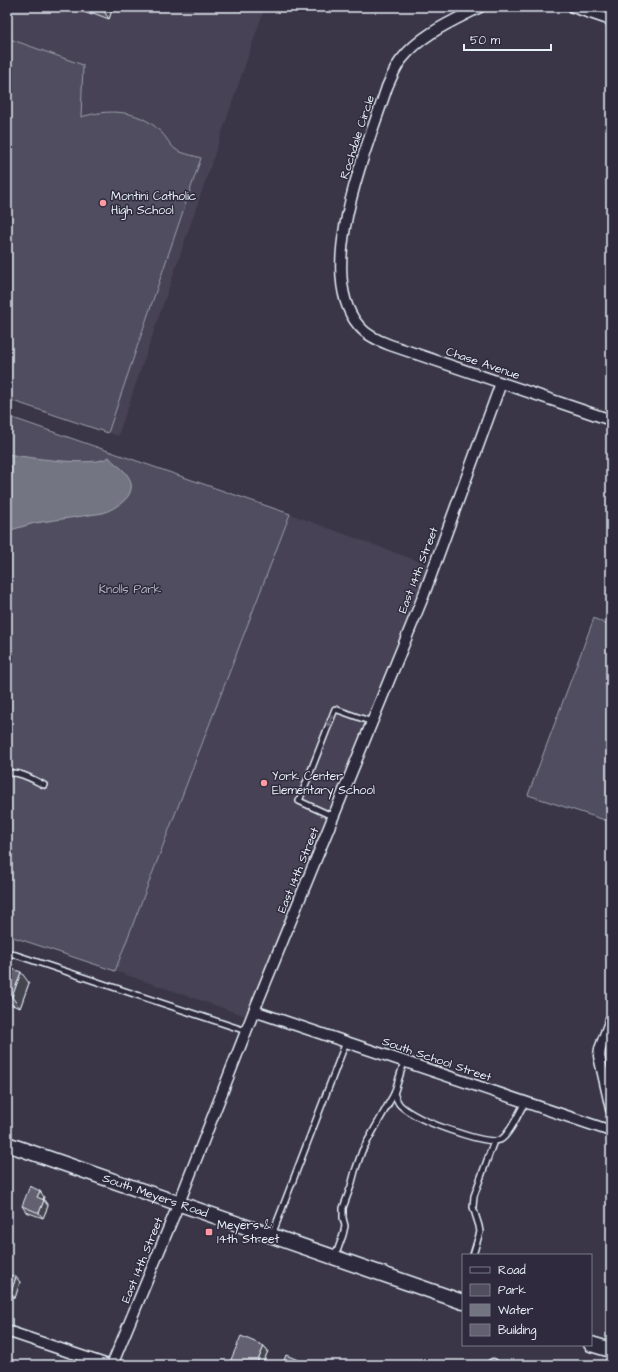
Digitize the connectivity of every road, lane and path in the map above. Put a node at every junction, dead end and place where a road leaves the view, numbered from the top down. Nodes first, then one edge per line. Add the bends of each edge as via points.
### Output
1 (480, 7) edge
2 (573, 7) edge
3 (611, 20) edge
4 (354, 319) joint
5 (501, 383) junction
6 (611, 420) edge
7 (372, 722) junction
8 (7, 774) edge
9 (44, 785) dead end
10 (334, 817) junction
11 (7, 952) edge
12 (254, 1011) junction
13 (611, 1019) edge
14 (246, 1032) junction
15 (346, 1042) junction
16 (404, 1062) junction
17 (394, 1094) junction
18 (525, 1102) junction
19 (611, 1110) edge
20 (611, 1131) edge
21 (494, 1141) junction
22 (7, 1144) edge
23 (179, 1203) junction
24 (272, 1235) junction
25 (473, 1254) edge
26 (335, 1257) junction
27 (461, 1300) edge
28 (7, 1331) edge
29 (592, 1344) edge
30 (611, 1350) edge
31 (108, 1365) edge
32 (112, 1365) edge

1 - 4 street, Rochdale Circle via 412,48 401,60 387,87 354,185 342,243 343,288
2 - 3 street
4 - 5 street, Chase Avenue via 367,334 390,345
5 - 6 street, Chase Avenue
5 - 7 street, East 14th Street via 423,597
7 - 10 street, East 14th Street
7 -> 10 lane via 335,709 299,801
8 - 9 lane via 18,774
10 - 12 street, East 14th Street
11 - 14 lane
12 - 14 street, East 14th Street
12 - 15 street, South School Street
13 - 19 street via 599,1056
14 - 23 street, East 14th Street
15 - 16 street, South School Street
15 - 24 lane
16 - 17 lane
16 - 18 street, South School Street
17 - 21 lane via 399,1104 420,1118 447,1129
17 - 26 lane via 362,1151 343,1208 345,1226
18 - 20 street, South School Street
18 - 21 lane via 508,1133 501,1140
21 - 25 lane via 474,1196 473,1207 480,1232
22 - 23 street, South Meyers Road
23 - 24 street, South Meyers Road
23 - 32 street, East 14th Street
24 - 26 street, South Meyers Road
26 - 27 street, South Meyers Road
28 - 31 street
29 - 30 street

